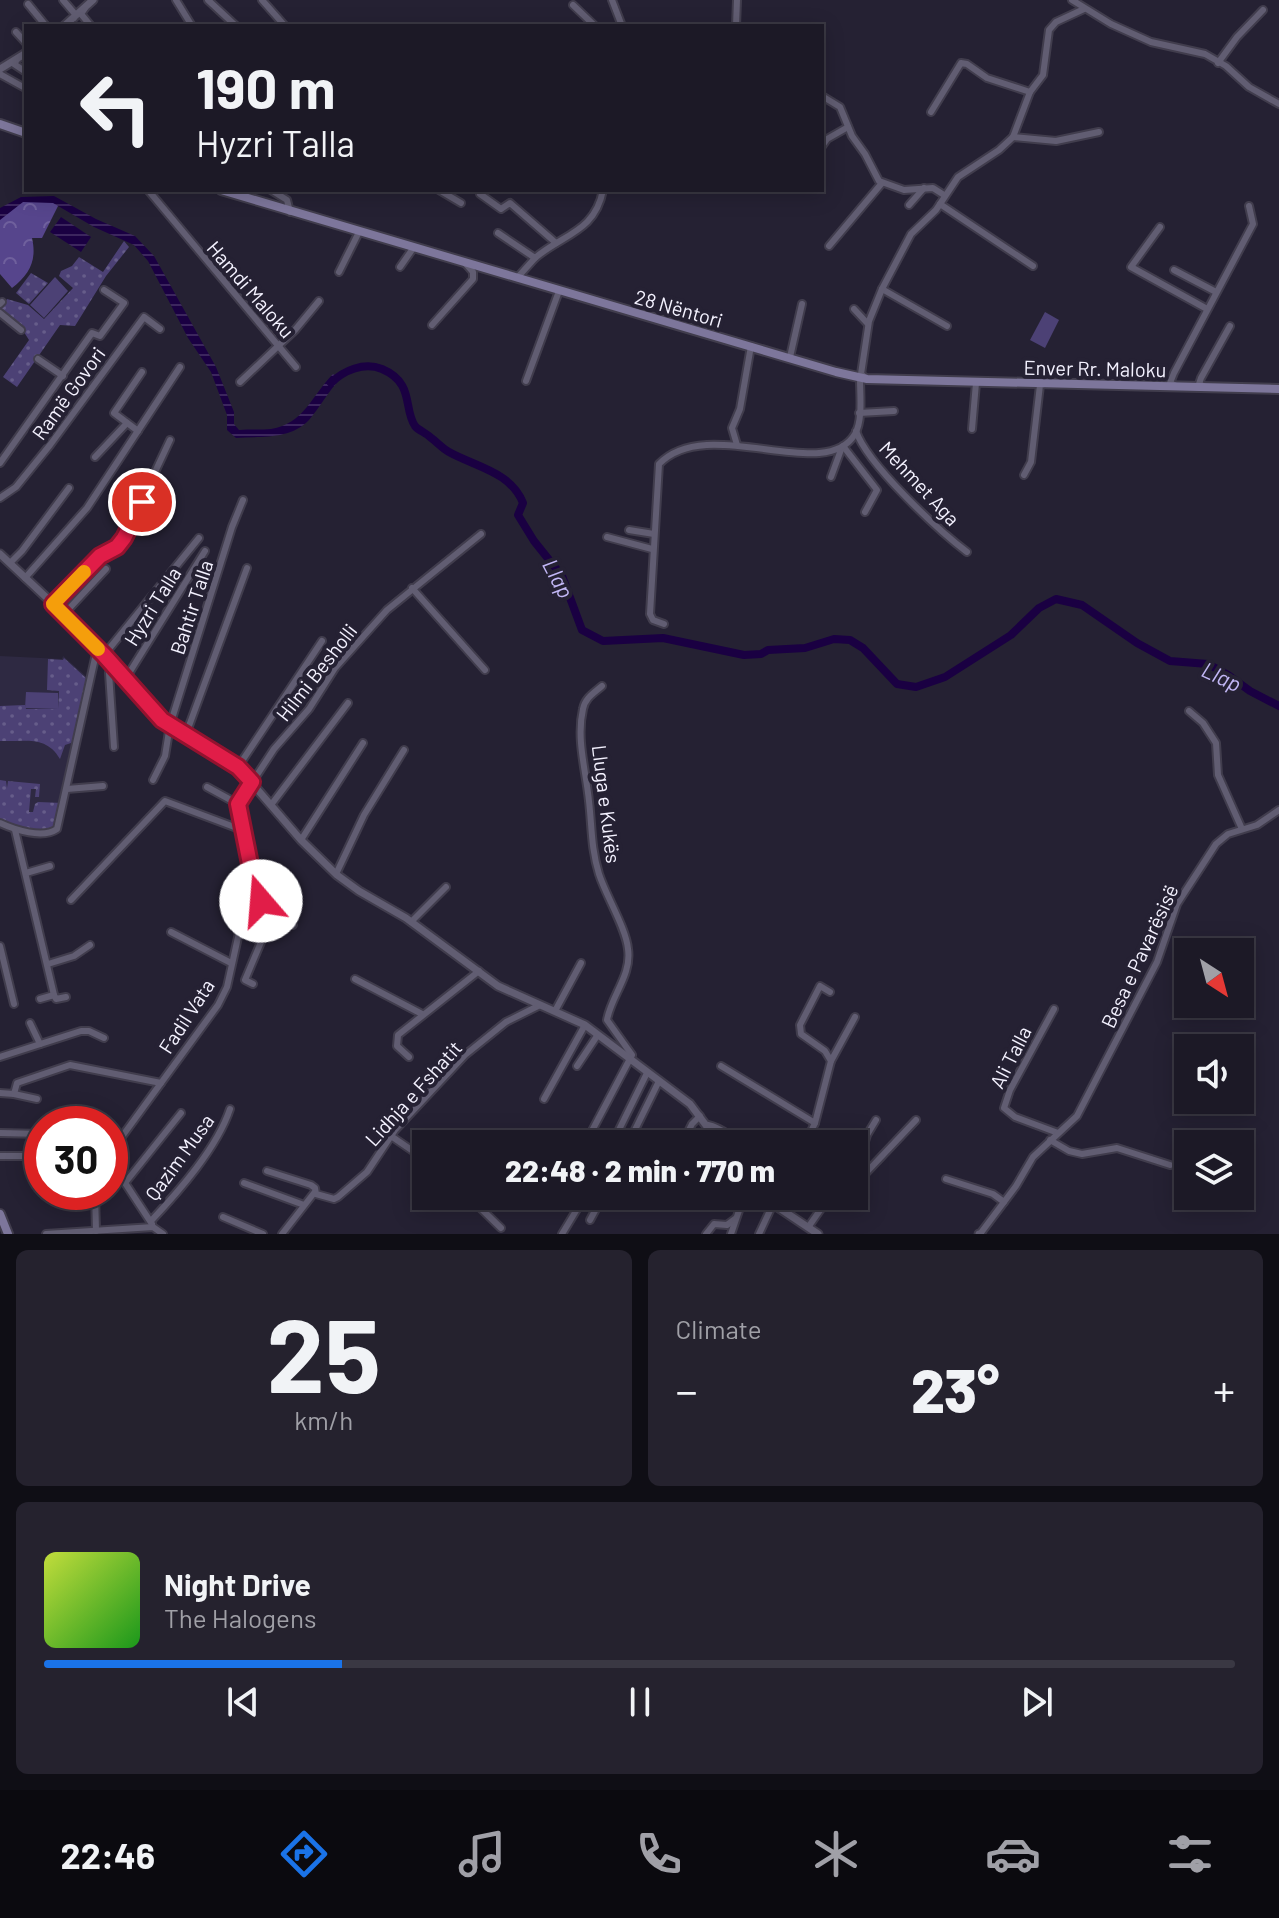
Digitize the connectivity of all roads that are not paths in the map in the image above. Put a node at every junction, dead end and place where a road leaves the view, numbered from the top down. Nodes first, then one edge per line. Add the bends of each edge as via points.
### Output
1 (63, 0) edge
2 (176, 0) edge
3 (208, 0) edge
4 (262, 0) edge
5 (612, 0) edge
6 (737, 0) edge
7 (1072, 0) edge
8 (90, 1) edge
9 (28, 4) dead end
10 (573, 5) dead end
11 (1084, 9) junction
12 (1263, 10) dead end
13 (74, 18) junction
14 (44, 24) edge
15 (66, 24) edge
16 (89, 24) edge
17 (191, 24) edge
18 (234, 24) edge
19 (283, 24) edge
20 (593, 24) edge
21 (621, 24) edge
22 (736, 24) edge
23 (16, 32) dead end
24 (24, 41) edge
25 (22, 56) edge
26 (1222, 64) junction
27 (0, 71) edge
28 (24, 71) edge
29 (24, 87) edge
30 (1030, 92) junction
31 (824, 97) edge
32 (1279, 104) edge
33 (931, 112) dead end
34 (0, 124) edge
35 (848, 127) junction
36 (24, 132) edge
37 (1099, 132) dead end
38 (1013, 137) junction
39 (824, 143) edge
40 (882, 183) junction
41 (924, 188) junction
42 (150, 192) edge
43 (227, 192) edge
44 (274, 192) edge
45 (442, 192) edge
46 (602, 192) edge
47 (480, 194) dead end
48 (944, 195) junction
49 (461, 203) dead end
50 (940, 204) junction
51 (909, 205) dead end
52 (1249, 206) dead end
53 (290, 212) junction
54 (187, 223) dead end
55 (1160, 227) dead end
56 (183, 231) junction
57 (359, 232) junction
58 (498, 233) dead end
59 (556, 243) junction
60 (829, 246) dead end
61 (414, 247) junction
62 (535, 258) junction
63 (465, 263) junction
64 (1033, 266) dead end
65 (400, 267) dead end
66 (1174, 270) dead end
67 (339, 272) dead end
68 (517, 278) junction
69 (882, 289) junction
70 (104, 290) dead end
71 (559, 291) junction
72 (1216, 292) junction
73 (319, 301) dead end
74 (802, 304) dead end
75 (854, 309) dead end
76 (1207, 309) junction
77 (0, 313) edge
78 (868, 324) junction
79 (432, 325) dead end
80 (947, 326) dead end
81 (1230, 326) dead end
82 (160, 329) dead end
83 (21, 330) dead end
84 (279, 345) junction
85 (751, 346) junction
86 (790, 357) junction
87 (38, 359) dead end
88 (180, 367) dead end
89 (296, 367) dead end
90 (142, 372) dead end
91 (63, 376) junction
92 (867, 379) junction
93 (526, 381) dead end
94 (984, 381) junction
95 (240, 382) dead end
96 (1047, 383) junction
97 (1176, 386) junction
98 (1205, 387) junction
99 (1279, 389) edge
100 (894, 411) dead end
101 (859, 413) junction
102 (127, 423) junction
103 (972, 429) dead end
104 (138, 431) junction
105 (856, 431) junction
106 (170, 440) dead end
107 (737, 445) junction
108 (843, 446) junction
109 (95, 457) dead end
110 (0, 463) edge
111 (1024, 475) dead end
112 (831, 477) dead end
113 (69, 488) dead end
114 (0, 498) edge
115 (243, 500) dead end
116 (865, 512) dead end
117 (629, 530) dead end
118 (481, 534) dead end
119 (654, 534) junction
120 (607, 537) dead end
121 (199, 538) dead end
122 (652, 549) junction
123 (205, 551) dead end
124 (967, 552) dead end
125 (0, 554) edge
126 (10, 563) junction
127 (247, 568) dead end
128 (106, 569) dead end
129 (25, 578) junction
130 (412, 588) junction
131 (53, 604) junction
132 (64, 614) junction
133 (664, 624) dead end
134 (322, 641) dead end
135 (102, 652) junction
136 (112, 663) junction
137 (485, 670) dead end
138 (126, 678) junction
139 (602, 686) dead end
140 (348, 703) dead end
141 (1189, 711) dead end
142 (170, 725) junction
143 (186, 734) junction
144 (363, 743) dead end
145 (114, 747) dead end
146 (404, 750) dead end
147 (238, 767) junction
148 (153, 780) dead end
149 (252, 782) junction
150 (103, 786) dead end
151 (207, 787) dead end
152 (67, 789) junction
153 (238, 804) junction
154 (271, 805) junction
155 (1279, 810) edge
156 (0, 823) edge
157 (1242, 829) junction
158 (15, 830) junction
159 (245, 831) junction
160 (301, 840) junction
161 (50, 866) dead end
162 (26, 873) junction
163 (336, 874) junction
164 (446, 887) dead end
165 (250, 891) junction
166 (71, 900) dead end
167 (411, 922) junction
168 (293, 925) dead end
169 (241, 929) junction
170 (171, 932) dead end
171 (90, 945) dead end
172 (0, 946) edge
173 (231, 963) junction
174 (581, 963) dead end
175 (48, 964) junction
176 (479, 971) junction
177 (355, 979) dead end
178 (253, 984) dead end
179 (830, 992) dead end
180 (54, 995) junction
181 (66, 997) dead end
182 (40, 999) dead end
183 (14, 1004) dead end
184 (540, 1005) junction
185 (1054, 1009) dead end
186 (555, 1011) junction
187 (422, 1014) junction
188 (855, 1017) dead end
189 (30, 1023) dead end
190 (585, 1025) junction
191 (597, 1036) junction
192 (104, 1038) dead end
193 (40, 1044) junction
194 (0, 1057) edge
195 (409, 1057) dead end
196 (629, 1059) junction
197 (831, 1061) junction
198 (577, 1066) dead end
199 (721, 1066) dead end
200 (647, 1073) junction
201 (659, 1081) junction
202 (161, 1083) junction
203 (0, 1093) edge
204 (14, 1094) junction
205 (37, 1099) dead end
206 (544, 1099) dead end
207 (230, 1109) dead end
208 (181, 1113) dead end
209 (1003, 1114) dead end
210 (700, 1116) junction
211 (876, 1120) dead end
212 (916, 1120) dead end
213 (815, 1123) junction
214 (708, 1125) junction
215 (128, 1128) edge
216 (592, 1130) edge
217 (619, 1130) edge
218 (635, 1130) edge
219 (689, 1130) edge
220 (711, 1130) edge
221 (724, 1130) edge
222 (812, 1130) edge
223 (0, 1133) edge
224 (868, 1133) edge
225 (24, 1134) edge
226 (391, 1136) junction
227 (1054, 1136) junction
228 (412, 1150) edge
229 (0, 1156) edge
230 (24, 1156) edge
231 (1170, 1165) dead end
232 (267, 1171) dead end
233 (868, 1171) edge
234 (128, 1179) edge
235 (946, 1179) dead end
236 (244, 1183) dead end
237 (128, 1188) edge
238 (314, 1193) junction
239 (1004, 1202) junction
240 (304, 1205) junction
241 (95, 1210) edge
242 (482, 1210) edge
243 (577, 1210) edge
244 (595, 1210) edge
245 (739, 1210) edge
246 (770, 1210) edge
247 (783, 1210) edge
248 (820, 1210) edge
249 (0, 1214) edge
250 (223, 1217) dead end
251 (735, 1219) junction
252 (590, 1220) dead end
253 (152, 1224) junction
254 (809, 1226) junction
255 (501, 1228) dead end
256 (96, 1231) junction
257 (128, 1231) edge
258 (5, 1232) edge
259 (981, 1232) edge
260 (46, 1234) edge
261 (163, 1234) edge
262 (263, 1234) edge
263 (282, 1234) edge
264 (562, 1234) edge
265 (706, 1234) edge
266 (731, 1234) edge
267 (759, 1234) edge
268 (818, 1234) edge

1 - 13 street
2 - 17 street
3 - 18 street
4 - 19 street
5 - 21 street
6 - 22 street
7 - 11 street
8 - 13 street
8 - 16 street via 81,14
9 - 14 street
10 - 20 street
11 - 26 street via 1151,42 1205,54
11 - 30 street via 1051,27 1043,75
12 - 26 street via 1237,37
13 - 15 street
23 - 24 street
25 - 27 street
25 - 28 street via 14,64
26 - 32 street
27 - 29 street
30 - 33 street via 961,63
30 - 38 street
31 - 35 street via 840,107
34 - 36 main road
35 - 39 street
35 - 40 street
37 - 38 street via 1056,141
38 - 48 street via 958,177
40 - 41 street via 904,190
40 - 60 street
41 - 48 street
41 - 51 street
42 - 56 street, Hamdi Maloku
43 - 53 main road, 28 Nëntori
44 - 53 street via 287,200
45 - 49 street
46 - 59 street via 593,217
47 - 59 street via 501,209 510,203
48 - 50 street
50 - 64 street
50 - 69 street via 911,234
52 - 72 street via 1253,224
53 - 57 main road, 28 Nëntori
54 - 56 street, Hamdi Maloku
55 - 76 street via 1131,267
56 - 84 street, Hamdi Maloku
57 - 61 main road, 28 Nëntori
57 - 67 street
58 - 62 street
59 - 62 street
61 - 63 main road, 28 Nëntori
61 - 65 street
62 - 68 street
63 - 68 main road, 28 Nëntori
63 - 79 street via 473,279
66 - 72 street
68 - 71 main road, 28 Nëntori
69 - 78 street
69 - 80 street
70 - 91 street via 124,303 100,336 92,333
71 - 85 main road, 28 Nëntori
71 - 93 street
72 - 76 street
73 - 84 street
74 - 86 street
75 - 78 street
76 - 97 street via 1174,373 1170,383
77 - 83 street
78 - 92 street via 861,374
81 - 98 street via 1201,378 1199,384
82 - 114 street, Ramë Govori via 144,317 50,445 16,487
84 - 89 street, Hamdi Maloku
84 - 95 street
85 - 86 main road, 28 Nëntori
85 - 107 street via 732,428
86 - 92 main road, 28 Nëntori
87 - 91 street
88 - 104 street
90 - 102 street via 114,411
91 - 110 street
92 - 94 main road, Enver Rr. Maloku
92 - 101 street via 860,379
94 - 96 main road, Enver Rr. Maloku
94 - 103 street via 976,383
96 - 97 main road, Enver Rr. Maloku
96 - 111 street via 1040,385 1031,462
97 - 98 main road, Enver Rr. Maloku
98 - 99 main road, Enver Rr. Maloku
100 - 101 street
101 - 105 street
102 - 104 street
102 - 109 street
104 - 129 street via 87,508
105 - 108 street
105 - 124 street, Mehmet Aga via 929,521
106 - 131 street via 124,538
107 - 108 street via 814,454
107 - 119 street via 691,445 661,461
108 - 112 street
108 - 116 street via 877,490
113 - 126 street
115 - 142 street, Bahtir Talla
117 - 119 street
118 - 130 street, Hilmi Besholli
119 - 122 street
120 - 122 street
121 - 135 street
122 - 133 street via 650,614
123 - 138 street, Hyzri Talla
125 - 126 street, Hyzri Talla
126 - 129 street, Hyzri Talla
127 - 143 street
128 - 132 street
129 - 131 street, Hyzri Talla
130 - 137 street
130 - 149 street, Hilmi Besholli via 335,668
131 - 132 street, Hyzri Talla
132 - 135 street, Hyzri Talla
134 - 147 street
135 - 136 street, Hyzri Talla
135 - 152 street via 95,658
136 - 138 street, Hyzri Talla
136 - 145 street, Hyzri Talla
138 - 142 street, Hyzri Talla
139 - 196 street, Lluga e Kukës via 582,710 582,765 599,874 628,949 624,980 607,1020 632,1055
140 - 154 street
141 - 157 street via 1216,743 1218,775
142 - 143 street, Hyzri Talla
142 - 148 street via 165,756
143 - 147 street, Hyzri Talla
144 - 160 street
146 - 163 street
147 - 149 street, Hyzri Talla
149 - 153 street
149 - 154 street, Hyzri Talla
150 - 152 street
151 - 153 street
152 - 158 street via 53,833
153 - 159 street, Fadil Vata
154 - 160 street, Hyzri Talla
155 - 157 street, Besa e Pavarësisë
156 - 158 street
157 - 227 street, Besa e Pavarësisë via 1216,844 1177,904 1160,955 1124,1029 1077,1116
158 - 162 street
159 - 165 street, Fadil Vata
159 - 166 street via 165,801
160 - 163 street, Hyzri Talla
161 - 162 street
162 - 175 street
163 - 167 street, Hyzri Talla
164 - 167 street
165 - 168 street
165 - 169 street, Fadil Vata
167 - 176 street, Hyzri Talla
169 - 173 street, Fadil Vata
169 - 178 street, Fadil Vata via 261,942 245,980
170 - 173 street, Fadil Vata
171 - 175 street
172 - 183 street
173 - 202 street, Fadil Vata via 218,1005
174 - 186 street
175 - 180 street
176 - 184 street, Hyzri Talla
176 - 187 street
177 - 187 street
179 - 197 street via 820,986 799,1030
180 - 181 street
180 - 182 street
184 - 186 street, Hyzri Talla
184 - 226 street, Lidhja e Fshatit via 506,1022 465,1055
185 - 227 street, Ali Talla via 1004,1108
186 - 190 street, Hyzri Talla
187 - 195 street via 396,1039
188 - 197 street
189 - 193 street
190 - 191 street, Hyzri Talla
190 - 206 street
191 - 196 street, Hyzri Talla
191 - 198 street
192 - 193 street via 81,1031
193 - 194 street
196 - 200 street, Hyzri Talla
196 - 216 street
197 - 213 street
199 - 213 street
200 - 201 street, Hyzri Talla
200 - 217 street
201 - 210 street, Hyzri Talla
201 - 218 street
202 - 204 street via 70,1065 17,1083
202 - 215 street, Fadil Vata
203 - 204 street
204 - 205 street
207 - 253 street, Qazim Musa via 223,1127
208 - 234 street
209 - 227 street
210 - 214 street, Hyzri Talla
210 - 219 street
211 - 224 street
212 - 233 street
213 - 222 street
214 - 220 street, Hyzri Talla
214 - 221 street
223 - 225 street
226 - 228 street
226 - 238 street, Lidhja e Fshatit via 347,1191 334,1199
227 - 231 street via 1069,1151 1117,1148
227 - 239 street, Besa e Pavarësisë via 1033,1157
229 - 230 street
232 - 238 street via 311,1185
235 - 239 street
236 - 240 street
237 - 253 street
238 - 240 street
239 - 259 street, Besa e Pavarësisë
240 - 263 street
241 - 256 street
242 - 255 street
243 - 264 street
244 - 252 street
245 - 251 street
246 - 267 street
247 - 254 street
248 - 254 street
249 - 258 main road
250 - 262 street
251 - 265 street via 714,1224
251 - 266 street
253 - 257 street
253 - 261 street
254 - 268 street
256 - 257 street
256 - 260 street

